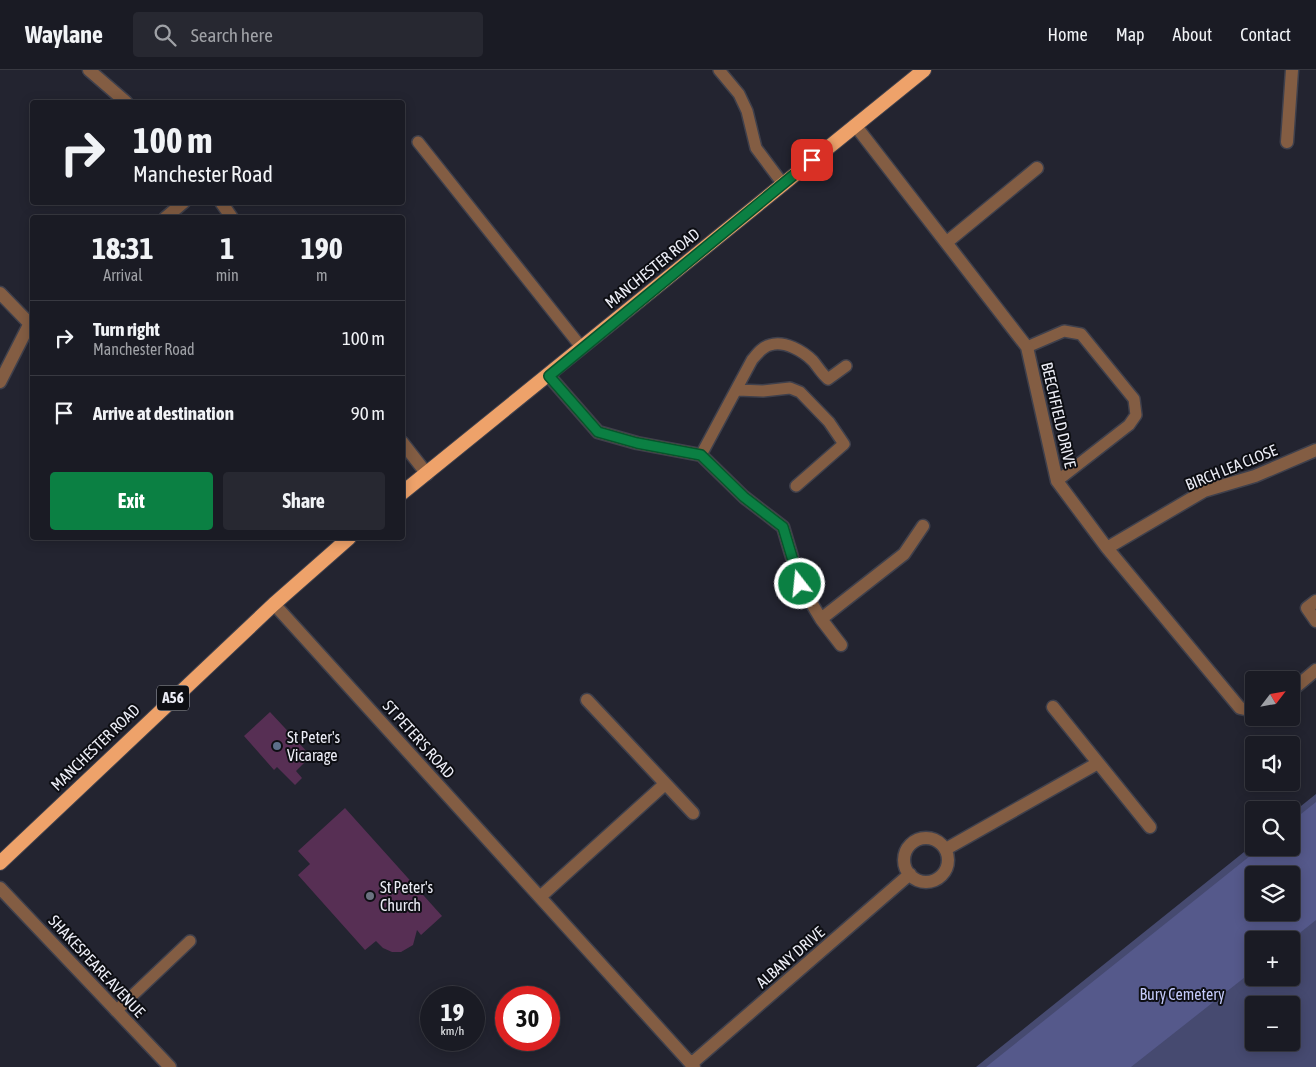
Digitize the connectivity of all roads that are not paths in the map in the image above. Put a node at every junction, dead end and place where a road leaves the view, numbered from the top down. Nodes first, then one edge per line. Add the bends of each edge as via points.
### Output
1 (719, 70) edge
2 (924, 70) edge
3 (1292, 70) edge
4 (91, 71) edge
5 (124, 100) edge
6 (855, 125) junction
7 (418, 142) dead end
8 (1287, 142) dead end
9 (1037, 168) dead end
10 (783, 184) junction
11 (180, 205) edge
12 (169, 215) edge
13 (947, 242) junction
14 (0, 293) edge
15 (30, 321) edge
16 (30, 324) edge
17 (1027, 347) junction
18 (582, 348) junction
19 (846, 366) dead end
20 (549, 376) junction
21 (0, 382) edge
22 (736, 390) junction
23 (405, 446) edge
24 (1316, 450) edge
25 (701, 455) junction
26 (427, 474) junction
27 (1057, 480) junction
28 (796, 486) dead end
29 (405, 491) edge
30 (923, 526) dead end
31 (347, 540) edge
32 (1107, 548) junction
33 (1316, 601) edge
34 (274, 604) junction
35 (821, 618) junction
36 (1316, 620) edge
37 (840, 645) dead end
38 (1316, 670) edge
39 (1300, 683) edge
40 (587, 700) dead end
41 (1053, 707) dead end
42 (1245, 709) edge
43 (1098, 763) junction
44 (665, 784) junction
45 (693, 813) dead end
46 (1150, 827) dead end
47 (946, 849) junction
48 (0, 862) edge
49 (910, 874) junction
50 (0, 888) edge
51 (540, 897) junction
52 (190, 941) dead end
53 (116, 1011) junction
54 (692, 1065) edge
55 (170, 1067) edge

1 - 10 lane via 739,94 747,111 756,148
2 - 6 highway, MANCHESTER ROAD
3 - 8 street
4 - 5 street
6 - 10 highway, MANCHESTER ROAD
6 - 13 street, BEECHFIELD DRIVE
7 - 18 lane
9 - 13 street
10 - 18 highway, MANCHESTER ROAD
11 - 12 street
13 - 17 street, BEECHFIELD DRIVE
14 - 15 street
16 - 21 street
17 - 27 street, BEECHFIELD DRIVE
17 - 27 lane via 1064,331 1081,334 1134,399 1136,415 1129,425
18 - 20 highway, MANCHESTER ROAD
19 - 22 lane via 828,379 805,354 790,346 770,344 752,360
20 - 25 street via 598,432
20 - 26 highway, MANCHESTER ROAD
22 - 25 lane
22 - 28 lane via 790,388 800,392 829,422 844,444
23 - 26 street
24 - 32 street, BIRCH LEA CLOSE via 1255,476 1204,491
25 - 35 street via 744,497 783,527 800,584
26 - 29 highway, MANCHESTER ROAD
27 - 32 street, BEECHFIELD DRIVE
30 - 35 street via 904,554
31 - 34 highway, MANCHESTER ROAD / A56
32 - 42 street, BEECHFIELD DRIVE via 1240,708
33 - 36 street via 1307,608
34 - 48 highway, MANCHESTER ROAD / A56
34 - 51 street, ST PETER'S ROAD
35 - 37 street
38 - 39 street
40 - 44 street
41 - 43 street
43 - 46 street
43 - 47 street
44 - 45 street
44 - 51 street
47 - 49 street via 948,867 939,878 926,882
47 - 49 street via 932,838 924,837 910,844 904,865
49 - 54 street, ALBANY DRIVE
50 - 53 street, SHAKESPEARE AVENUE
51 - 54 street, ST PETER'S ROAD
52 - 53 lane
53 - 55 street, SHAKESPEARE AVENUE

